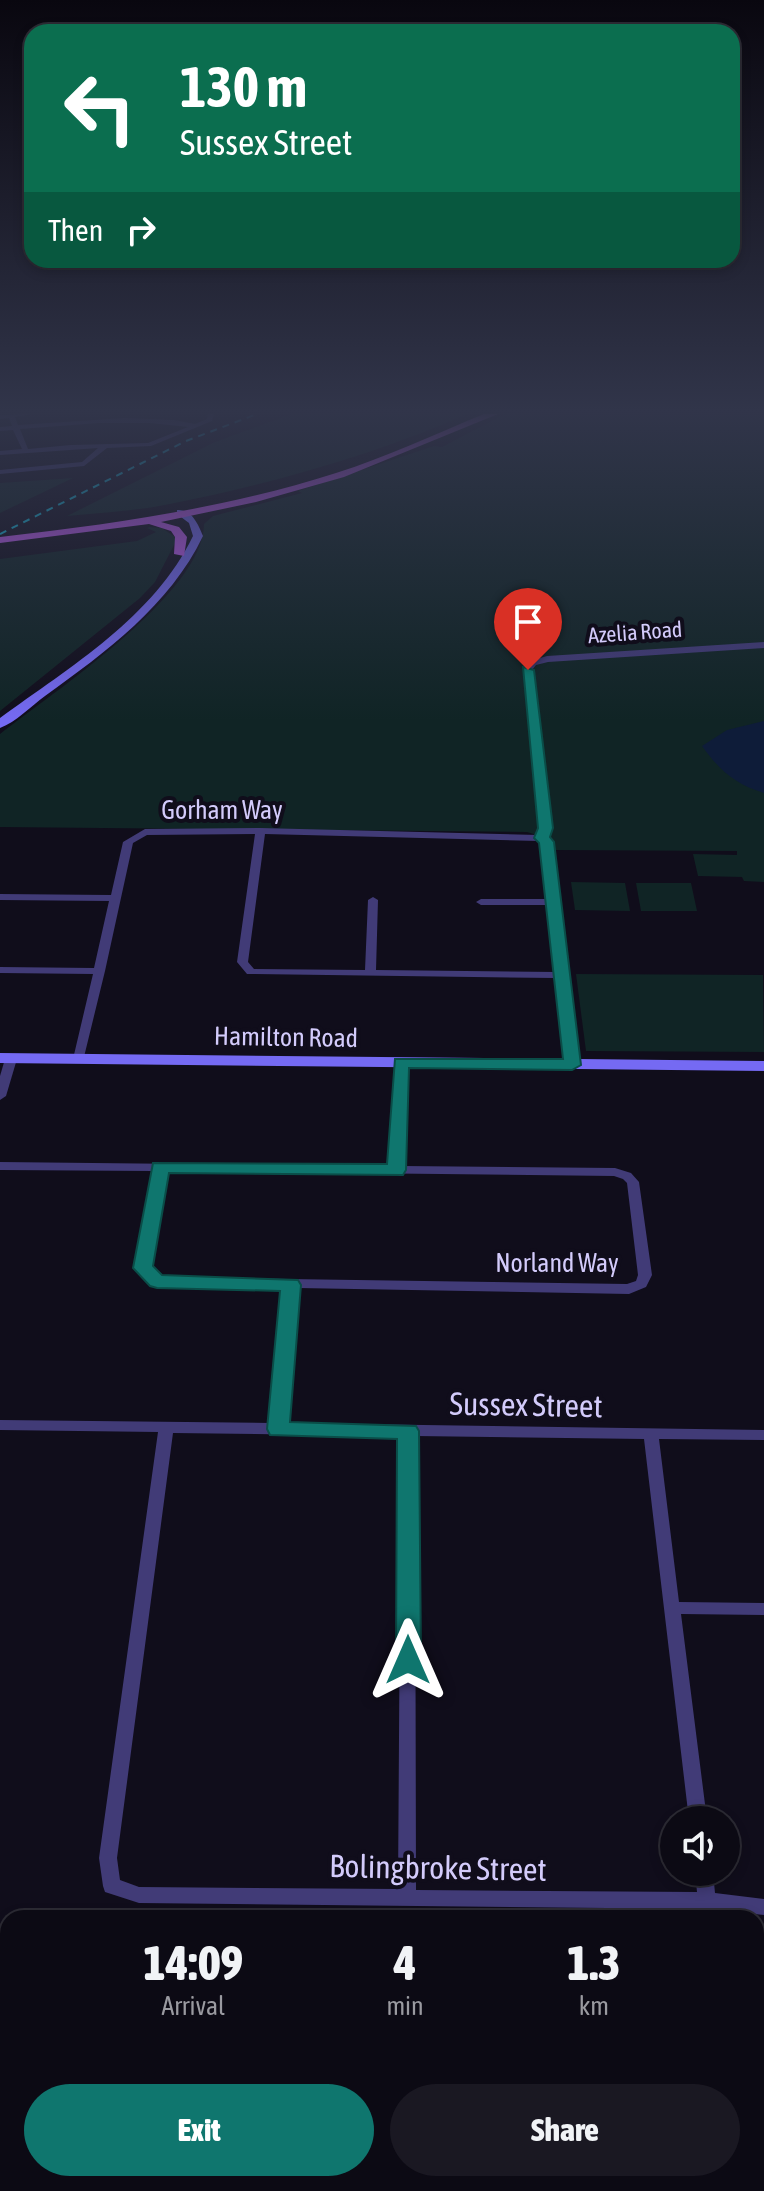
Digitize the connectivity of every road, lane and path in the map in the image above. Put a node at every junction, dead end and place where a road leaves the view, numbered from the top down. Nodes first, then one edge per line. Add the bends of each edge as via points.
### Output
1 (179, 516) edge
2 (180, 516) edge
3 (181, 516) joint
4 (148, 522) junction
5 (6, 540) edge
6 (180, 554) junction
7 (764, 645) edge
8 (0, 715) edge
9 (0, 724) edge
10 (260, 831) junction
11 (542, 838) junction
12 (0, 897) edge
13 (115, 898) junction
14 (373, 900) dead end
15 (481, 902) dead end
16 (553, 902) junction
17 (0, 970) edge
18 (100, 971) junction
19 (370, 973) junction
20 (560, 975) junction
21 (5, 1058) edge
22 (79, 1059) junction
23 (401, 1063) junction
24 (572, 1065) junction
25 (764, 1066) edge
26 (0, 1096) edge
27 (0, 1166) edge
28 (160, 1167) junction
29 (396, 1170) junction
30 (291, 1285) junction
31 (0, 1425) edge
32 (166, 1428) junction
33 (278, 1429) junction
34 (408, 1431) junction
35 (651, 1434) junction
36 (764, 1435) edge
37 (675, 1608) junction
38 (764, 1609) edge
39 (696, 1806) edge
40 (705, 1886) edge
41 (407, 1897) junction
42 (707, 1901) junction
43 (764, 1907) edge

1 - 5 main road
2 - 4 main road
3 - 6 main road via 189,536
3 - 9 main road via 197,529 196,542 152,602
4 - 5 main road
4 - 6 main road via 175,529 181,537
6 - 8 main road via 122,619
7 - 11 street, Azelia Road via 533,663 528,670 545,815
10 - 11 street, Gorham Way
10 - 13 street, Gorham Way via 135,835 128,842
10 - 19 street via 242,962 251,972
11 - 16 street, Azelia Road
12 - 13 street
13 - 18 street, Gorham Way
14 - 19 street
15 - 16 street
16 - 20 street, Azelia Road
17 - 18 street
18 - 22 street, Gorham Way
19 - 20 street
20 - 24 street, Azelia Road
21 - 22 main road, Hamilton Road
21 - 26 street
22 - 23 main road, Hamilton Road
23 - 24 main road, Hamilton Road
23 - 29 street
24 - 25 main road, Hamilton Road
27 - 28 street, Norland Way
28 - 29 street, Norland Way
28 - 30 street, Norland Way via 143,1268 157,1281
29 - 30 street, Norland Way via 627,1176 633,1182 645,1275 641,1284 629,1289
30 - 33 street
31 - 32 street, Sussex Street
32 - 33 street, Sussex Street
32 - 41 street, Bolingbroke Street via 109,1846 112,1886 139,1895
33 - 34 street, Sussex Street
34 - 35 street, Sussex Street
34 - 41 street
35 - 36 street, Sussex Street
35 - 37 street
37 - 38 street
37 - 39 street
40 - 42 street
41 - 42 street, Bolingbroke Street
42 - 43 street, Bolingbroke Street

